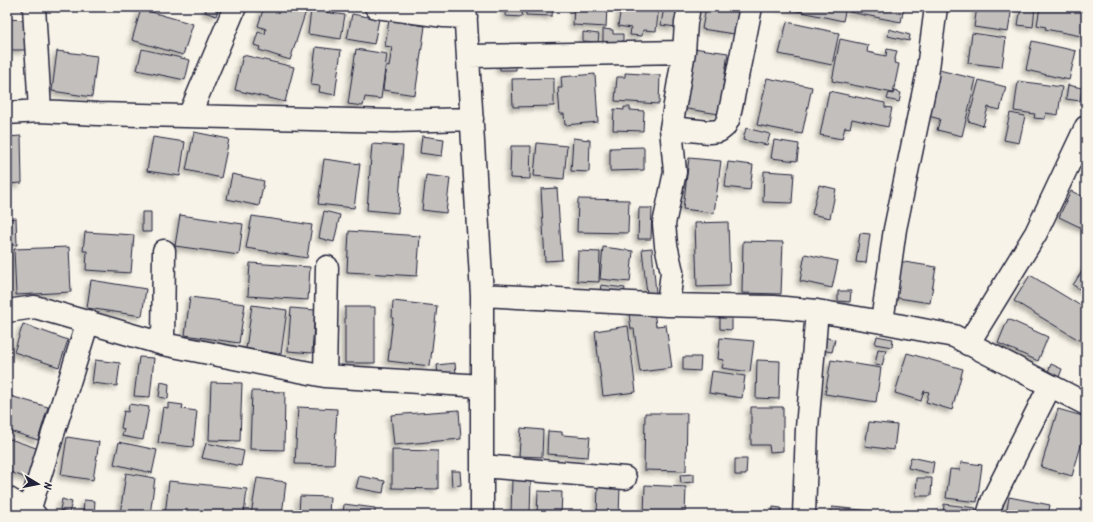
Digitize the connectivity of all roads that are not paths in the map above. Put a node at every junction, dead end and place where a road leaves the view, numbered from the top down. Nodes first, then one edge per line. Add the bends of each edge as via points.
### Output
1 (34, 7) edge
2 (235, 7) edge
3 (376, 7) edge
4 (689, 7) edge
5 (751, 7) edge
6 (936, 7) edge
7 (444, 12) edge
8 (465, 12) edge
9 (684, 52) junction
10 (469, 56) junction
11 (40, 111) junction
12 (7, 113) edge
13 (189, 116) junction
14 (472, 119) junction
15 (1086, 127) edge
16 (671, 128) junction
17 (164, 250) dead end
18 (327, 267) dead end
19 (482, 295) junction
20 (668, 305) junction
21 (7, 311) edge
22 (817, 311) junction
23 (88, 321) junction
24 (882, 322) junction
25 (163, 344) junction
26 (968, 344) junction
27 (325, 376) junction
28 (482, 386) junction
29 (1050, 386) junction
30 (1086, 403) edge
31 (482, 466) junction
32 (625, 478) dead end
33 (7, 498) edge
34 (32, 513) edge
35 (482, 515) edge
36 (804, 515) edge
37 (988, 515) edge

1 - 11 street
2 - 13 street
3 - 7 street
4 - 9 street
5 - 16 street via 729,114 724,127 719,131 709,132
6 - 24 street via 927,76 895,229
7 - 8 street
8 - 10 street
9 - 10 street
9 - 16 street
10 - 14 street
11 - 12 street
11 - 13 street
13 - 14 street via 393,121
14 - 19 street
15 - 26 street via 1036,233
16 - 20 street via 675,172 664,224 672,272
17 - 25 street
18 - 27 street
19 - 20 street
19 - 28 street
20 - 22 street via 774,307
21 - 23 street via 35,307
22 - 24 street
22 - 36 street via 807,428
23 - 25 street
23 - 34 street
24 - 26 street via 954,336
25 - 27 street
26 - 29 street
27 - 28 street
28 - 31 street
29 - 30 street
29 - 37 street via 993,499
31 - 32 street
31 - 35 street
33 - 34 street

